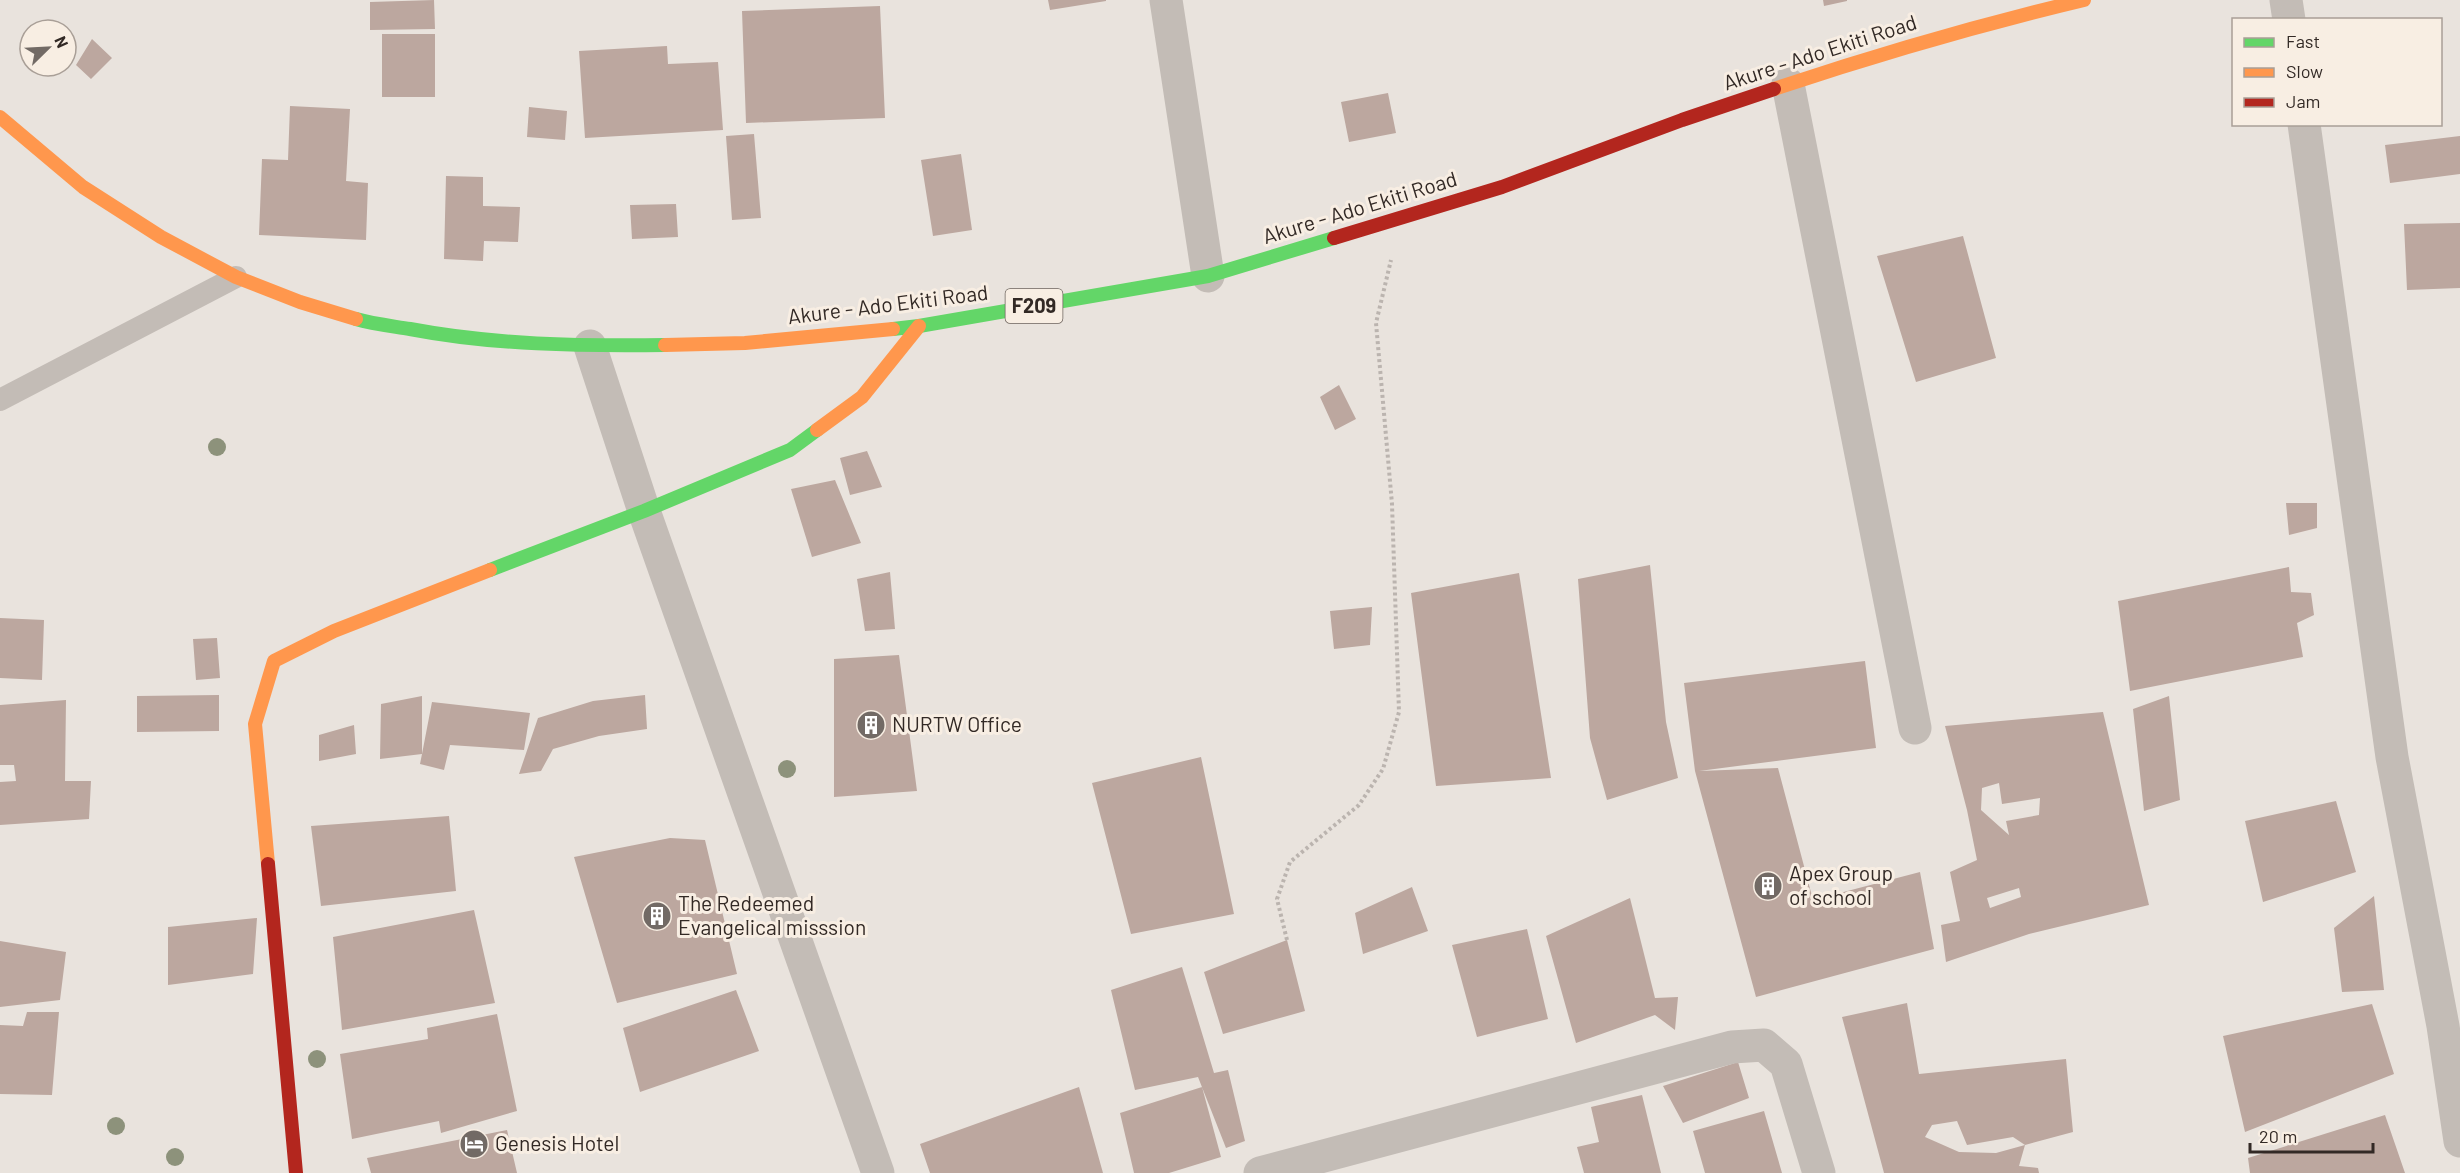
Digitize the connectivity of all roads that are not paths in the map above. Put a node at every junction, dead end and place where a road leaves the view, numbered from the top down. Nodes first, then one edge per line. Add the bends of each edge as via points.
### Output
1 (1166, 0) edge
2 (2084, 0) edge
3 (2286, 0) edge
4 (2289, 18) edge
5 (1788, 84) junction
6 (0, 117) edge
7 (2304, 126) edge
8 (1208, 276) junction
9 (236, 277) junction
10 (919, 327) junction
11 (590, 346) junction
12 (0, 400) edge
13 (644, 511) junction
14 (1915, 728) dead end
15 (2451, 1025) edge
16 (2460, 1141) edge
17 (296, 1173) edge
18 (878, 1173) edge
19 (1260, 1173) edge
20 (1819, 1173) edge

1 - 8 street
2 - 5 main road, Akure - Ado Ekiti Road / F209 via 1869,57
3 - 4 street
5 - 8 main road, Akure - Ado Ekiti Road / F209 via 1502,187
5 - 14 street
6 - 9 main road, Akure - Ado Ekiti Road / F209 via 91,192 160,237
7 - 15 street via 2392,757
8 - 10 main road, Akure - Ado Ekiti Road / F209
9 - 11 main road, Akure - Ado Ekiti Road / F209 via 360,320 503,343
9 - 12 lane
10 - 11 main road, Akure - Ado Ekiti Road / F209 via 745,343
10 - 13 main road via 862,397 790,450
11 - 13 street
13 - 17 main road via 334,631 274,661 255,724
13 - 18 street
15 - 16 street
19 - 20 street via 1732,1047 1764,1045 1786,1064

